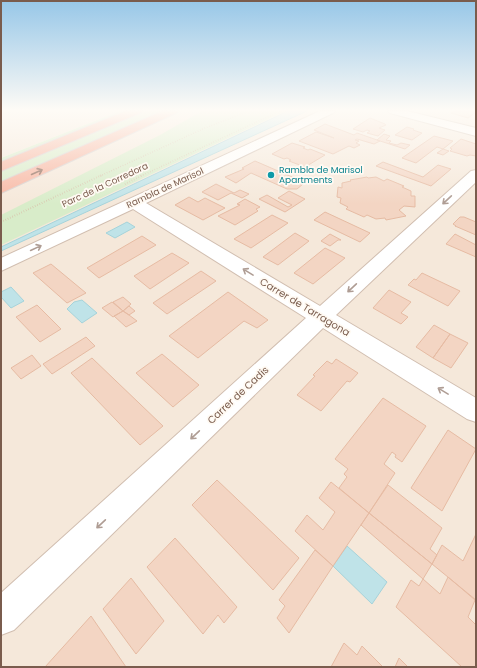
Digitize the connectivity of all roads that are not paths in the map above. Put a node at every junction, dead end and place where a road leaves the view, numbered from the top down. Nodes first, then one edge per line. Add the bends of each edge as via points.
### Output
1 (61, 142) edge
2 (103, 142) edge
3 (262, 142) edge
4 (1, 167) edge
5 (476, 174) edge
6 (1, 188) edge
7 (134, 203) junction
8 (1, 265) edge
9 (321, 317) junction
10 (476, 411) edge
11 (1, 618) edge

1 - 4 highway
6 -> 2 highway
3 - 7 street, Rambla de Marisol
5 -> 9 street, Carrer de Cadis
8 -> 7 street, Rambla de Marisol
9 -> 7 street, Carrer de Tarragona
10 -> 9 street, Carrer de Tarragona
9 -> 11 street, Carrer de Cadis

